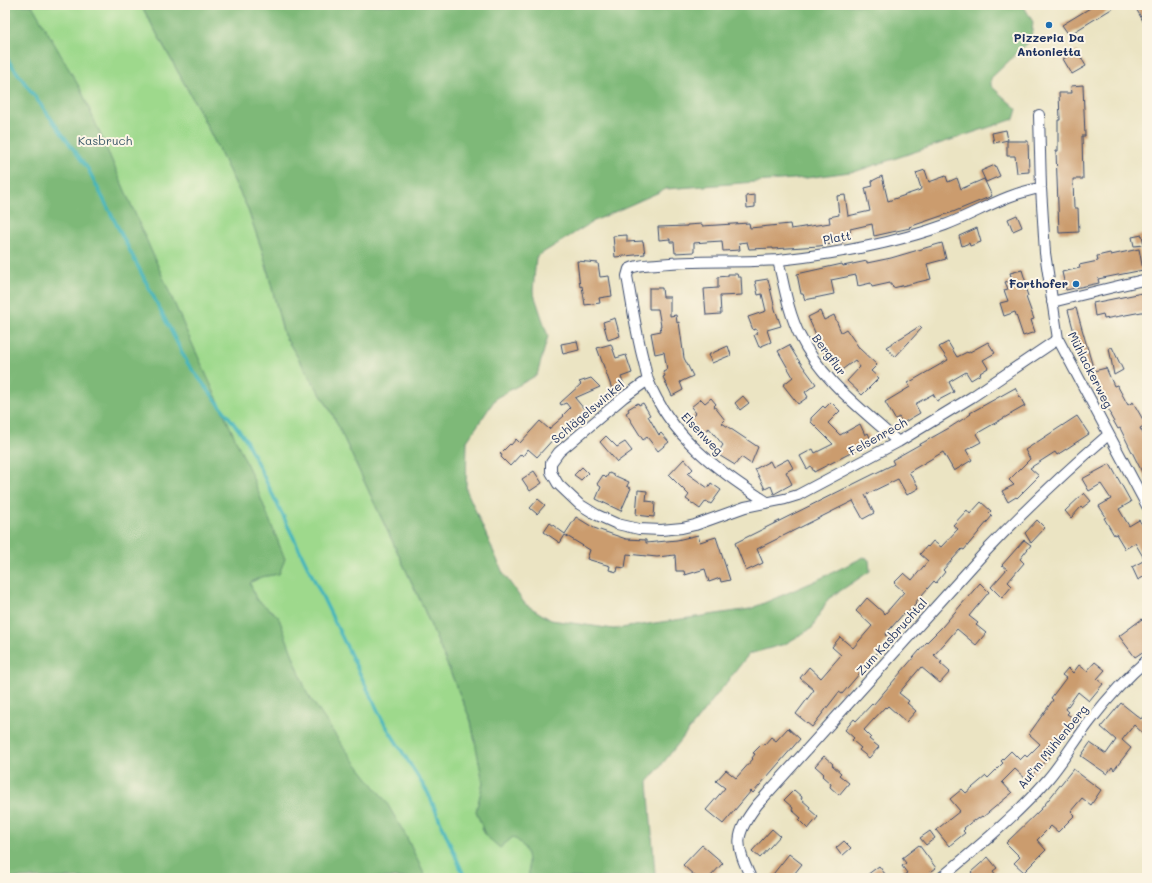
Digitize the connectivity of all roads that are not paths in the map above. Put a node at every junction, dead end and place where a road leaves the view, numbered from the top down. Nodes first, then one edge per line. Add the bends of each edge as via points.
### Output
1 (1039, 115) dead end
2 (1041, 188) junction
3 (778, 260) junction
4 (629, 269) joint
5 (1147, 279) edge
6 (1052, 302) junction
7 (1058, 339) junction
8 (648, 380) junction
9 (1108, 435) junction
10 (898, 442) junction
11 (767, 502) junction
12 (1147, 506) edge
13 (695, 525) joint
14 (1147, 660) edge
15 (751, 878) edge
16 (941, 878) edge

1 - 2 street, Mühlackerweg
2 - 3 street, Platt via 1020,193 945,225 911,236 842,251
2 - 6 street, Mühlackerweg via 1045,253
3 - 4 street, Platt via 669,263 635,266
3 - 10 street, Bergflur via 789,306 814,361 833,384
4 - 8 street, Elsenweg via 627,276 636,332
5 - 6 street
6 - 7 street, Mühlackerweg
7 - 9 street, Mühlackerweg
7 - 10 street, Felsenrech via 972,397
8 - 11 street, Elsenweg via 665,414 686,440 716,468
8 - 13 street, Schlägelswinkel via 559,452 551,463 551,472 558,484 579,504 617,524 661,530
9 - 12 street, Mühlackerweg
9 - 15 street, Zum Kasbruchtal via 1025,511 986,551 757,805 746,820 738,844
10 - 11 street, Felsenrech via 798,494
11 - 13 street, Felsenrech
14 - 16 street, Auf'm Mühlenberg via 1110,696 1058,766 1019,809

